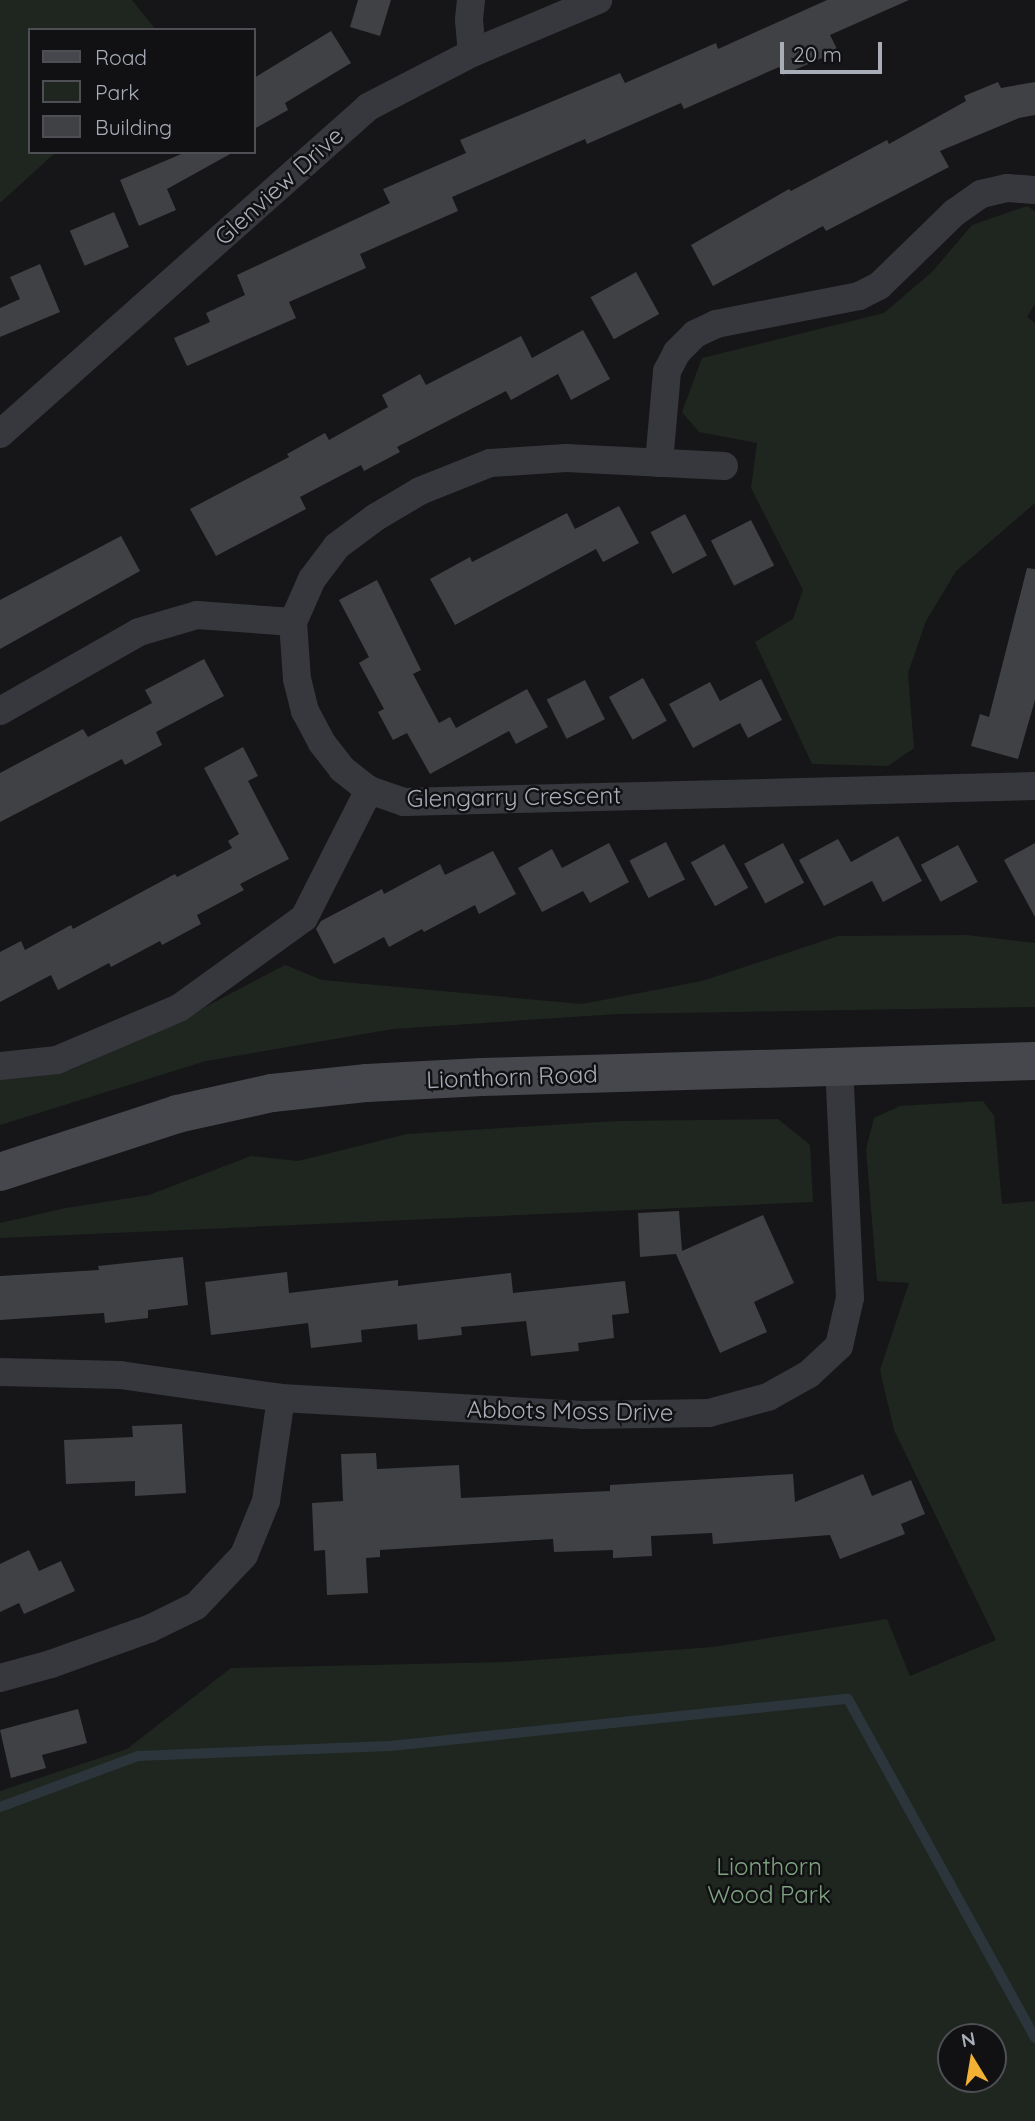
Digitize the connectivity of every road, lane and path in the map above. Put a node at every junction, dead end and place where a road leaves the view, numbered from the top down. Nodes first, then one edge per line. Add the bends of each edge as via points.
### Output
1 (471, 0) edge
2 (598, 0) edge
3 (472, 53) junction
4 (1035, 191) edge
5 (0, 434) edge
6 (659, 463) junction
7 (724, 466) dead end
8 (293, 622) junction
9 (0, 711) edge
10 (1035, 786) edge
11 (369, 790) junction
12 (1035, 1061) edge
13 (839, 1065) junction
14 (0, 1066) edge
15 (0, 1172) edge
16 (0, 1372) edge
17 (281, 1398) junction
18 (0, 1678) edge

1 - 3 street
2 - 3 street, Glenview Drive
3 - 5 street, Glenview Drive via 368,107
4 - 6 street via 1007,188 981,194 954,212 879,286 859,296 716,324 695,334 667,371
6 - 7 street, Glengarry Crescent
6 - 8 street, Glengarry Crescent via 566,458 490,463 420,491 337,545 312,579
8 - 9 street via 197,615 139,632
8 - 11 street, Glengarry Crescent via 304,711 342,769
10 - 11 street, Glengarry Crescent via 404,802
11 - 14 street via 304,919 179,1008 57,1060
12 - 13 street, Lionthorn Road
13 - 15 street, Lionthorn Road via 482,1077 272,1093 177,1114
13 - 17 street, Abbots Moss Drive via 850,1298 839,1346 809,1374 768,1397 709,1413 583,1416
16 - 17 street, Abbots Moss Drive via 120,1376
17 - 18 street via 267,1501 244,1555 196,1606 149,1629

